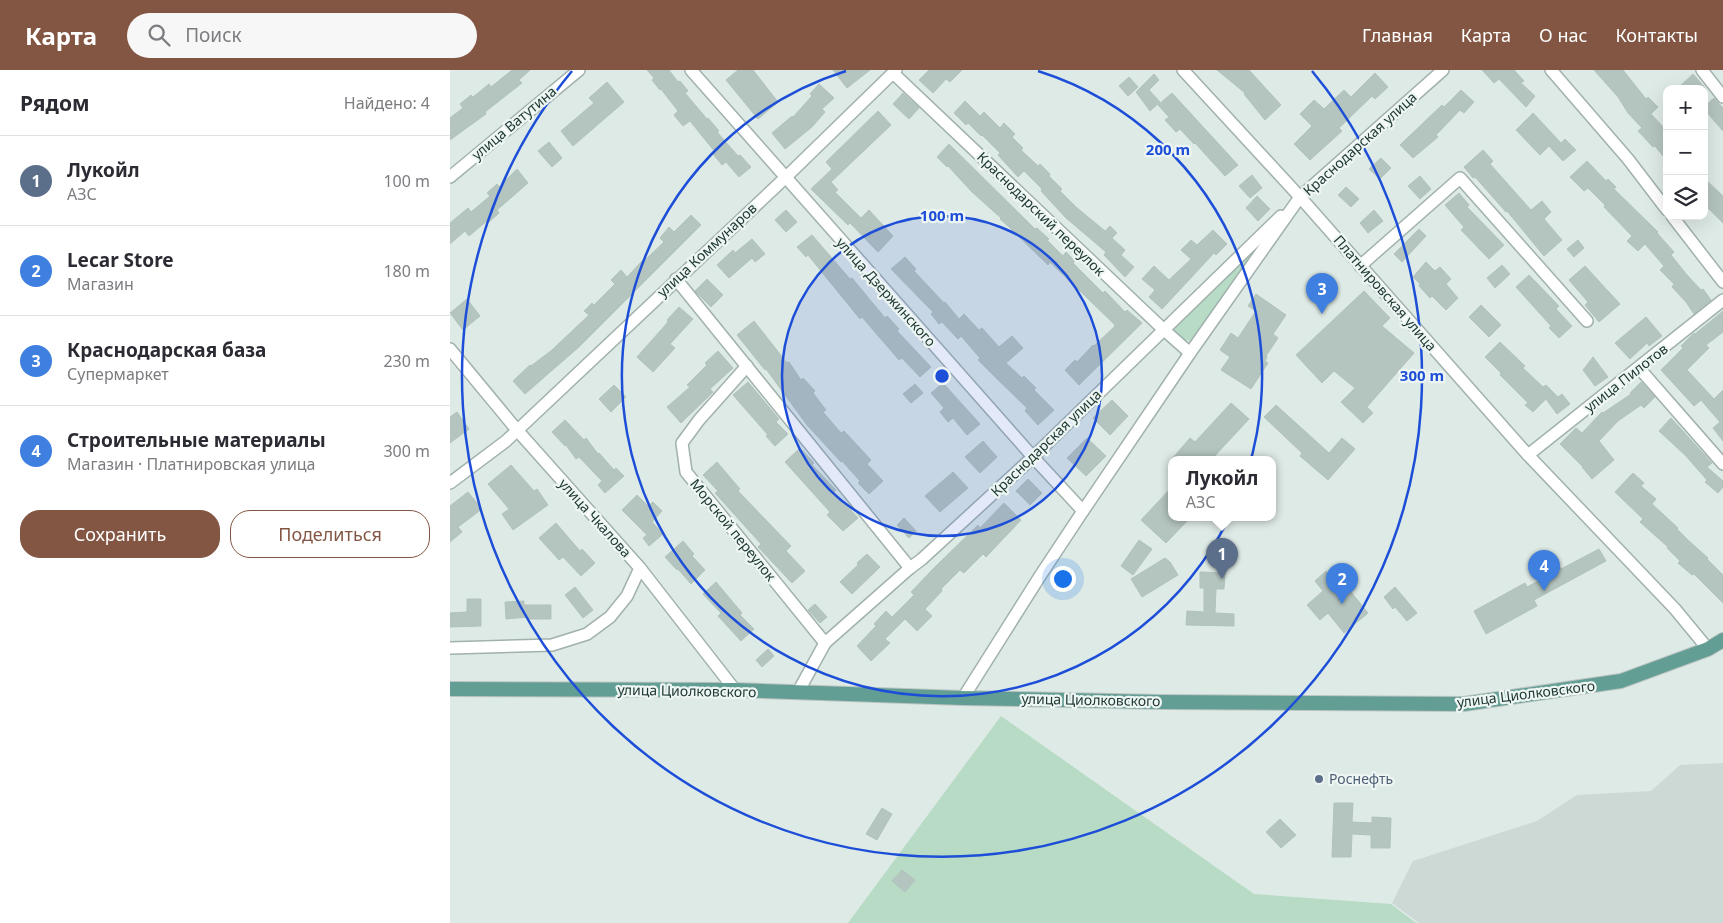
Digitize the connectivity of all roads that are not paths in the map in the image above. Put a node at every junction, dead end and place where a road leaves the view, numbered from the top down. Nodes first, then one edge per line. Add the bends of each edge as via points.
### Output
1 (579, 70) edge
2 (691, 70) edge
3 (1183, 70) edge
4 (1443, 70) edge
5 (1551, 70) edge
6 (1702, 70) edge
7 (894, 71) edge
8 (1723, 97) edge
9 (450, 177) edge
10 (785, 178) junction
11 (1300, 197) junction
12 (1663, 205) edge
13 (1675, 220) edge
14 (1360, 266) junction
15 (676, 279) junction
16 (1723, 282) edge
17 (1723, 300) edge
18 (1588, 321) dead end
19 (1163, 329) junction
20 (450, 349) edge
21 (1190, 353) junction
22 (747, 366) junction
23 (1639, 368) junction
24 (517, 430) junction
25 (1528, 455) junction
26 (1033, 457) junction
27 (1723, 464) edge
28 (450, 483) edge
29 (1084, 511) junction
30 (640, 568) junction
31 (910, 568) junction
32 (1723, 640) edge
33 (825, 643) junction
34 (450, 648) edge
35 (1708, 649) junction
36 (450, 689) edge
37 (735, 690) junction
38 (798, 692) junction
39 (963, 698) junction

1 - 9 street, улица Ватутина
2 - 10 street, улица Дзержинского
3 - 11 street, Платнировская улица
4 - 11 street, Краснодарская улица
5 - 12 street
6 - 8 street
7 - 10 street, улица Коммунаров
7 - 19 street, Краснодарский переулок
10 - 15 street, улица Коммунаров
10 - 26 street, улица Дзержинского
11 - 14 street, Платнировская улица
11 - 19 street, Краснодарская улица
11 - 21 street, Краснодарская улица
13 - 16 street
14 - 18 street via 1460,178
14 - 25 street, Платнировская улица
15 - 22 street
15 - 24 street, улица Коммунаров
17 - 23 street, улица Пилотов
19 - 21 street, Краснодарский переулок
19 - 26 street, Краснодарская улица
20 - 24 street, улица Чкалова
21 - 29 street, Краснодарская улица
22 - 31 street
22 - 33 street, Морской переулок via 698,420 682,443 686,472
23 - 25 street, улица Пилотов
23 - 27 street
24 - 28 street, улица Коммунаров
24 - 30 street, улица Чкалова
25 - 35 street, Платнировская улица via 1675,609
26 - 29 street, улица Дзержинского
26 - 31 street, Краснодарская улица
29 - 39 street, Краснодарская улица
30 - 34 street via 627,596 610,617 587,634 552,645
30 - 37 street, улица Чкалова
31 - 33 street, Краснодарская улица
32 - 35 main road, улица Циолковского
33 - 38 street, Краснодарская улица
35 - 39 main road, улица Циолковского via 1621,681 1464,704
36 - 37 main road, улица Циолковского
37 - 38 main road, улица Циолковского
38 - 39 main road, улица Циолковского

